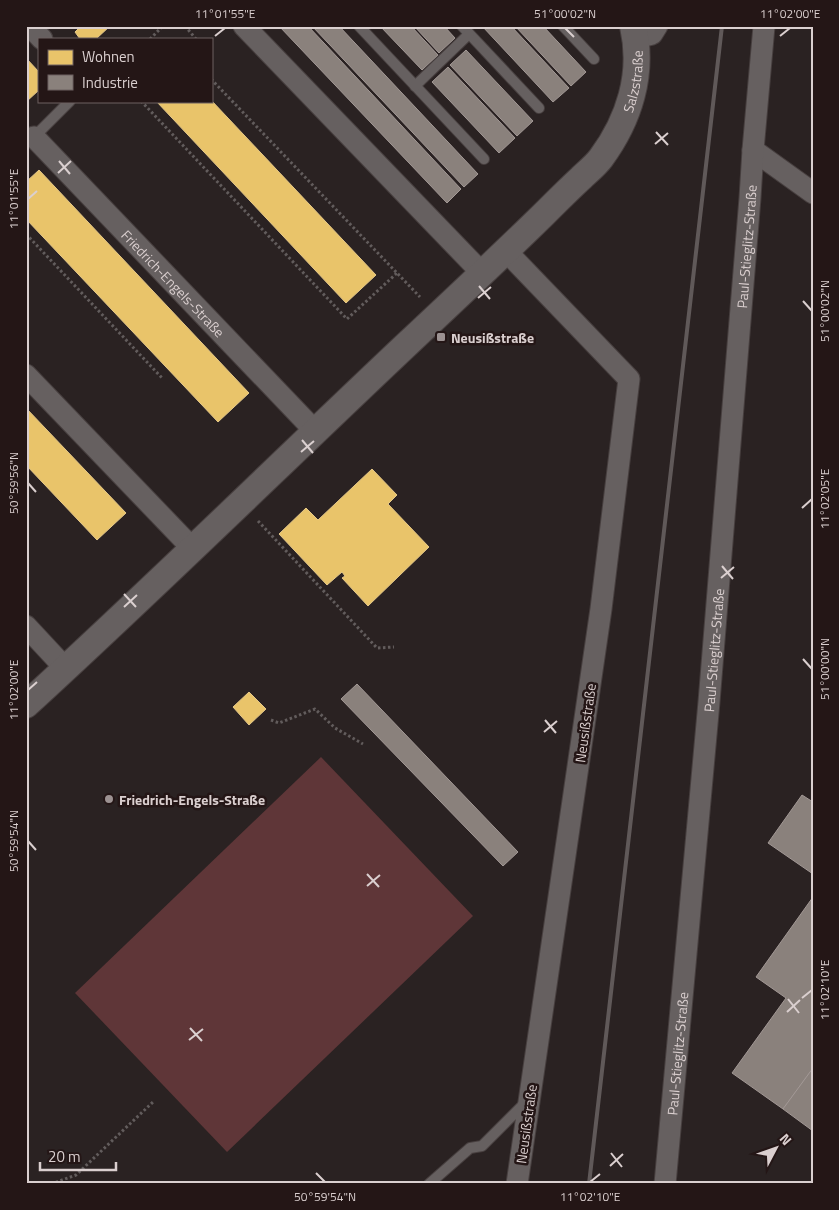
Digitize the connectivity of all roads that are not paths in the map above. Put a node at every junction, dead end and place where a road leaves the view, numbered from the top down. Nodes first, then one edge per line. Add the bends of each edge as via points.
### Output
1 (30, 26) edge
2 (244, 26) edge
3 (359, 26) edge
4 (462, 26) edge
5 (563, 26) edge
6 (764, 26) edge
7 (642, 30) edge
8 (470, 34) junction
9 (41, 38) edge
10 (594, 59) dead end
11 (415, 86) junction
12 (69, 102) edge
13 (539, 108) dead end
14 (30, 140) edge
15 (752, 150) junction
16 (484, 159) dead end
17 (813, 193) edge
18 (506, 251) junction
19 (482, 273) junction
20 (26, 375) edge
21 (314, 431) junction
22 (193, 549) junction
23 (26, 626) edge
24 (66, 668) junction
25 (26, 705) edge
26 (530, 1099) junction
27 (429, 1184) edge
28 (517, 1184) edge
29 (665, 1184) edge

1 - 9 street
2 - 19 street
3 - 11 lane
4 - 8 lane
5 - 10 lane
6 - 15 street, Paul-Stieglitz-Straße
7 - 18 street, Salzstraße via 633,92 617,134 599,160
8 - 11 lane
8 - 13 lane
11 - 16 lane
12 - 14 lane
14 - 21 street, Friedrich-Engels-Straße
15 - 17 street
15 - 29 street, Paul-Stieglitz-Straße via 710,692
18 - 19 street
18 - 26 street, Neusißstraße via 629,379 600,618
19 - 21 street
20 - 22 street
21 - 22 street
22 - 24 street
23 - 24 street
24 - 25 street
26 - 27 lane via 482,1146 470,1148
26 - 28 street, Neusißstraße

